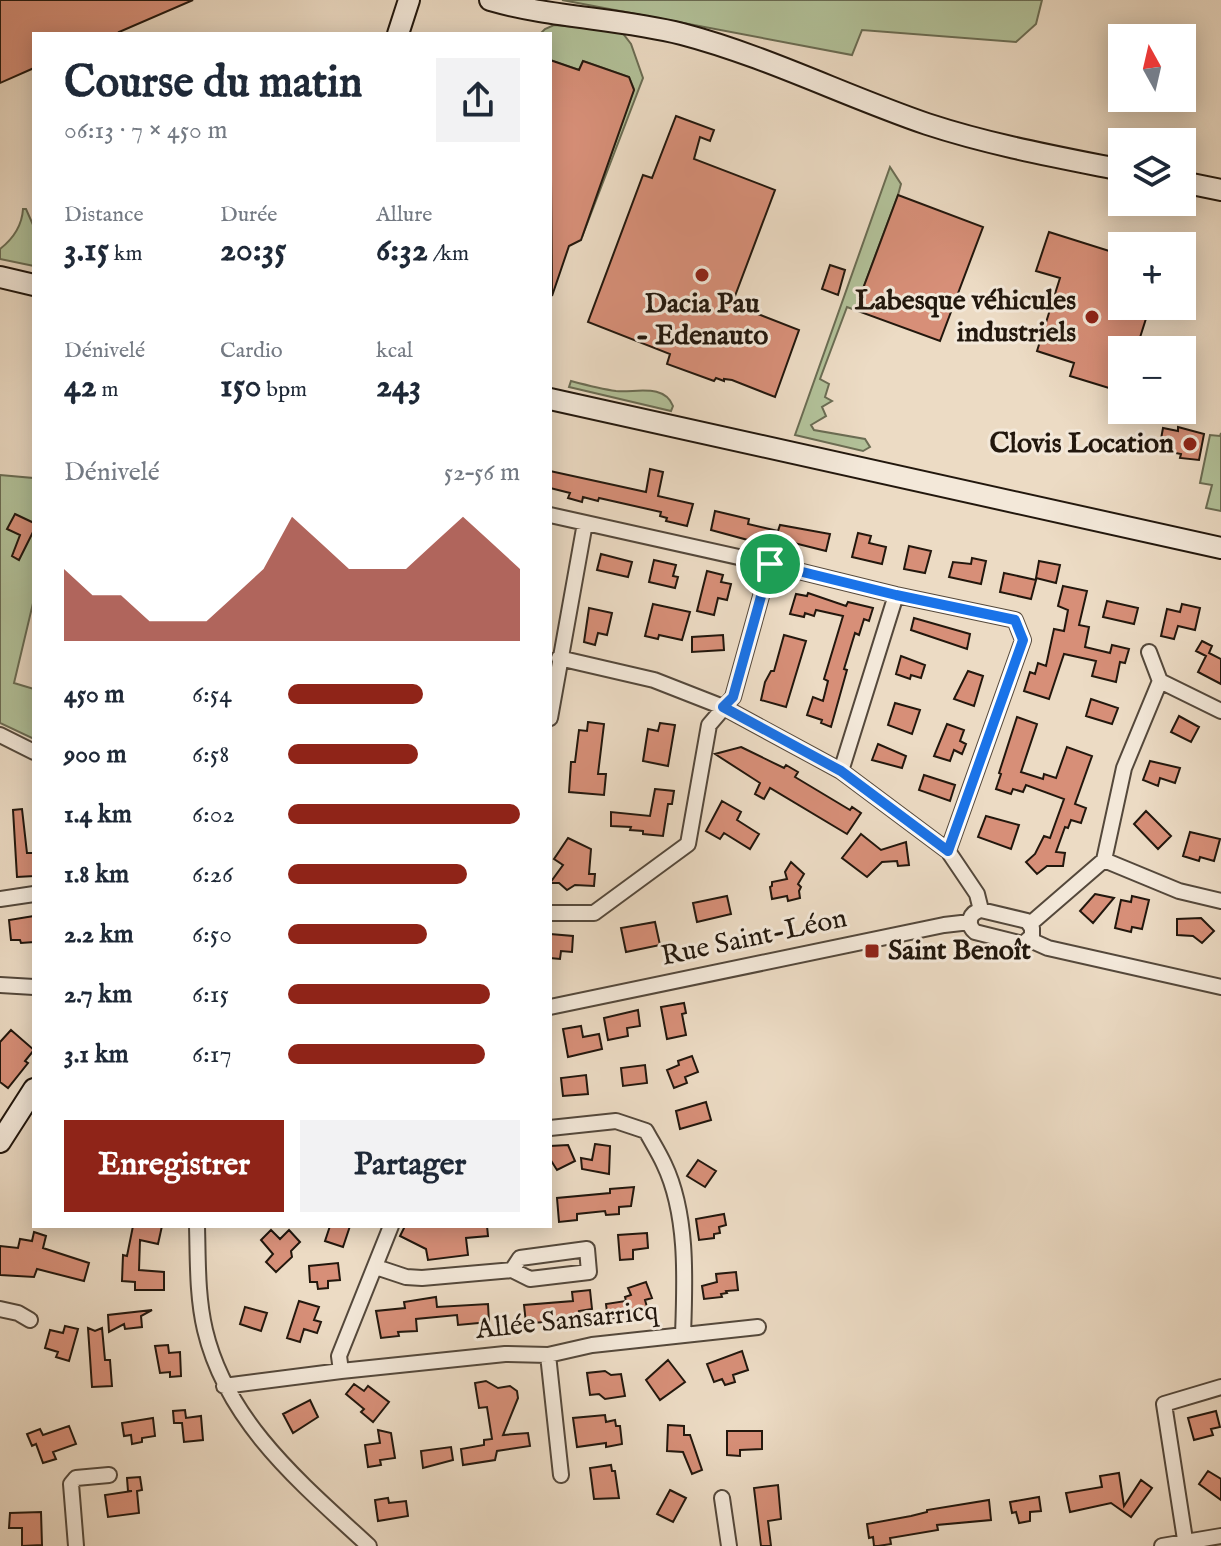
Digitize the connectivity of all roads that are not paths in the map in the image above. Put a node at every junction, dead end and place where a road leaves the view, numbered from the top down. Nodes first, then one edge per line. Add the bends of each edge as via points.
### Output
1 (409, 0) edge
2 (490, 0) edge
3 (399, 32) edge
4 (1108, 167) edge
5 (1196, 185) edge
6 (1221, 190) edge
7 (0, 277) edge
8 (32, 285) edge
9 (552, 399) edge
10 (552, 515) edge
11 (585, 523) junction
12 (1221, 548) edge
13 (770, 564) junction
14 (896, 595) junction
15 (1149, 652) dead end
16 (559, 658) junction
17 (1160, 681) junction
18 (552, 705) edge
19 (723, 707) junction
20 (1221, 711) edge
21 (2, 742) edge
22 (32, 751) edge
23 (841, 771) junction
24 (948, 851) junction
25 (1104, 860) junction
26 (32, 894) edge
27 (0, 899) edge
28 (1221, 901) edge
29 (981, 910) junction
30 (552, 913) edge
31 (970, 922) junction
32 (1030, 932) junction
33 (0, 985) edge
34 (32, 987) edge
35 (1221, 987) edge
36 (552, 1007) edge
37 (32, 1092) edge
38 (552, 1128) edge
39 (0, 1142) edge
40 (197, 1228) edge
41 (390, 1228) edge
42 (376, 1267) junction
43 (512, 1270) junction
44 (0, 1309) edge
45 (30, 1320) dead end
46 (758, 1327) dead end
47 (683, 1335) junction
48 (548, 1355) junction
49 (341, 1371) junction
50 (224, 1386) junction
51 (1221, 1387) edge
52 (109, 1475) dead end
53 (561, 1475) dead end
54 (722, 1498) dead end
55 (1221, 1536) edge
56 (1186, 1544) edge
57 (76, 1546) edge
58 (369, 1546) edge
59 (729, 1546) edge
60 (1162, 1546) edge

1 - 3 street
2 - 4 street via 680,33 928,124
5 - 6 street
7 - 8 street
9 - 12 street
10 - 11 street
11 - 13 street
11 - 16 street
13 - 14 street
13 - 19 street via 733,697
14 - 23 street
14 - 24 street via 1015,620 1023,640
15 - 17 street
16 - 18 street
16 - 19 street via 654,680
17 - 20 street
17 - 25 street via 1124,768
19 - 23 street
19 - 30 street via 709,725 688,844 594,913
21 - 22 street
23 - 24 street
24 - 29 street via 977,894
25 - 28 street via 1179,891
25 - 32 street
26 - 27 street
29 - 31 street
29 - 32 street via 1027,921
31 - 32 street via 975,932 1023,944
31 - 36 street, Rue Saint-Léon
32 - 35 street via 1048,948
33 - 34 street
37 - 39 street
38 - 47 street, Allée Sansarricq via 616,1121 646,1131 665,1166 679,1217 685,1274
40 - 50 street via 205,1330
41 - 42 street
42 - 43 street, Allée Sansarricq via 422,1278
42 - 49 street via 339,1356
43 - 43 street, Allée Sansarricq via 530,1279 589,1272 587,1249 520,1258
44 - 45 street
46 - 47 street
47 - 48 street, Allée Sansarricq
48 - 49 street, Allée Sansarricq via 505,1354
48 - 53 street
49 - 50 street, Allée Sansarricq
50 - 58 street via 276,1457
51 - 56 street via 1164,1404
52 - 57 street via 76,1478 71,1484
54 - 59 street
55 - 56 street
56 - 60 street

